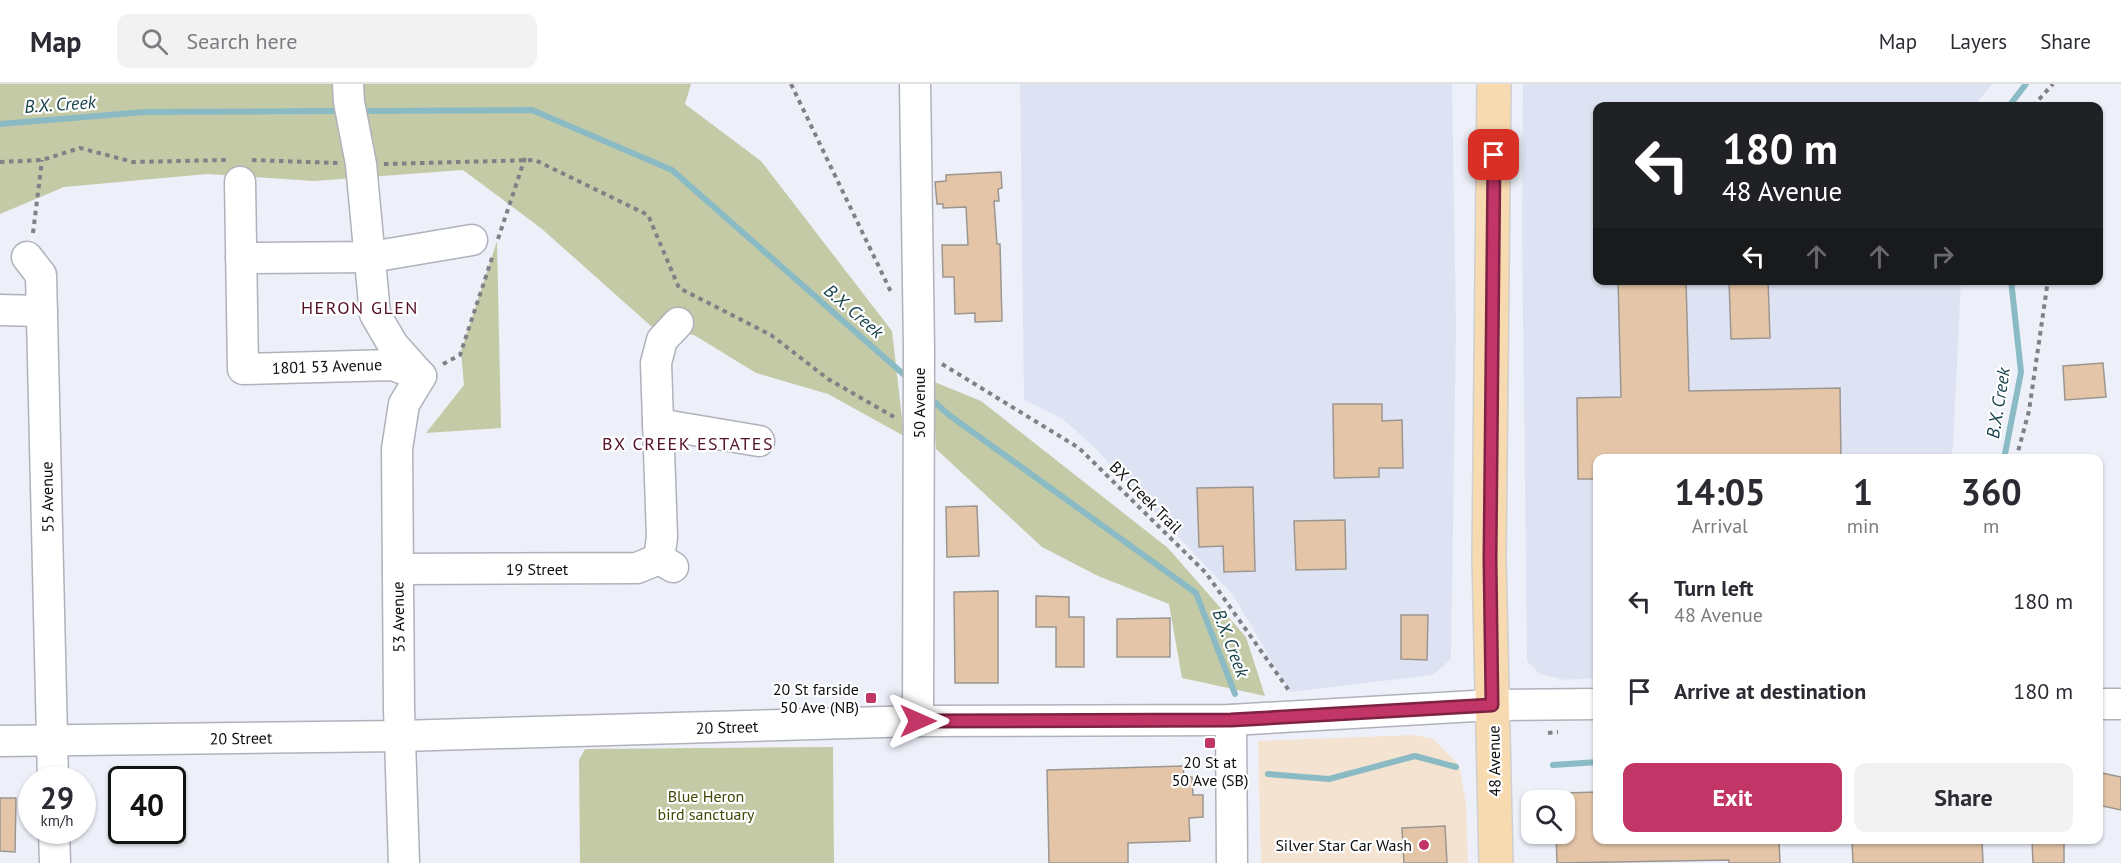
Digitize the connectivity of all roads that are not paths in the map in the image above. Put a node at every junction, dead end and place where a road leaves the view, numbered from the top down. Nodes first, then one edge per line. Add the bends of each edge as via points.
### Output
1 (348, 84) edge
2 (915, 84) edge
3 (1494, 84) edge
4 (240, 182) dead end
5 (472, 240) dead end
6 (27, 257) road end
7 (371, 257) junction
8 (241, 258) junction
9 (0, 310) edge
10 (42, 311) junction
11 (678, 323) dead end
12 (421, 376) junction
13 (658, 424) junction
14 (759, 441) dead end
15 (398, 569) junction
16 (1593, 704) edge
17 (2103, 704) edge
18 (2121, 704) edge
19 (1492, 705) junction
20 (1231, 720) junction
21 (918, 721) junction
22 (400, 736) junction
23 (0, 741) edge
24 (52, 742) junction
25 (53, 766) edge
26 (54, 844) edge
27 (55, 863) edge
28 (404, 863) edge
29 (1232, 863) edge
30 (1496, 863) edge

1 - 7 street, 1801 53 Avenue
2 - 21 street, 50 Avenue
3 - 19 main road, 48 Avenue
4 - 8 street, 1801 53 Avenue
5 - 7 street
6 - 10 street, 55 Avenue via 41,275
7 - 8 street
7 - 12 street, 1801 53 Avenue via 375,314 393,345
8 - 12 street, 1801 53 Avenue via 243,369 393,364
9 - 10 street
10 - 24 street, 55 Avenue
11 - 13 street via 662,340 656,363
12 - 15 street, 53 Avenue via 404,404 397,449
13 - 14 street
13 - 15 street, 19 Street via 666,563 637,568
15 - 22 street, 53 Avenue
16 - 19 street, 20 Street
17 - 18 street
19 - 20 street, 20 Street
19 - 30 main road, 48 Avenue
20 - 21 street, 20 Street
20 - 29 street
21 - 22 street, 20 Street
22 - 24 street, 20 Street
22 - 28 street, 53 Avenue
23 - 24 street, 20 Street
24 - 25 street, 55 Avenue
26 - 27 street

